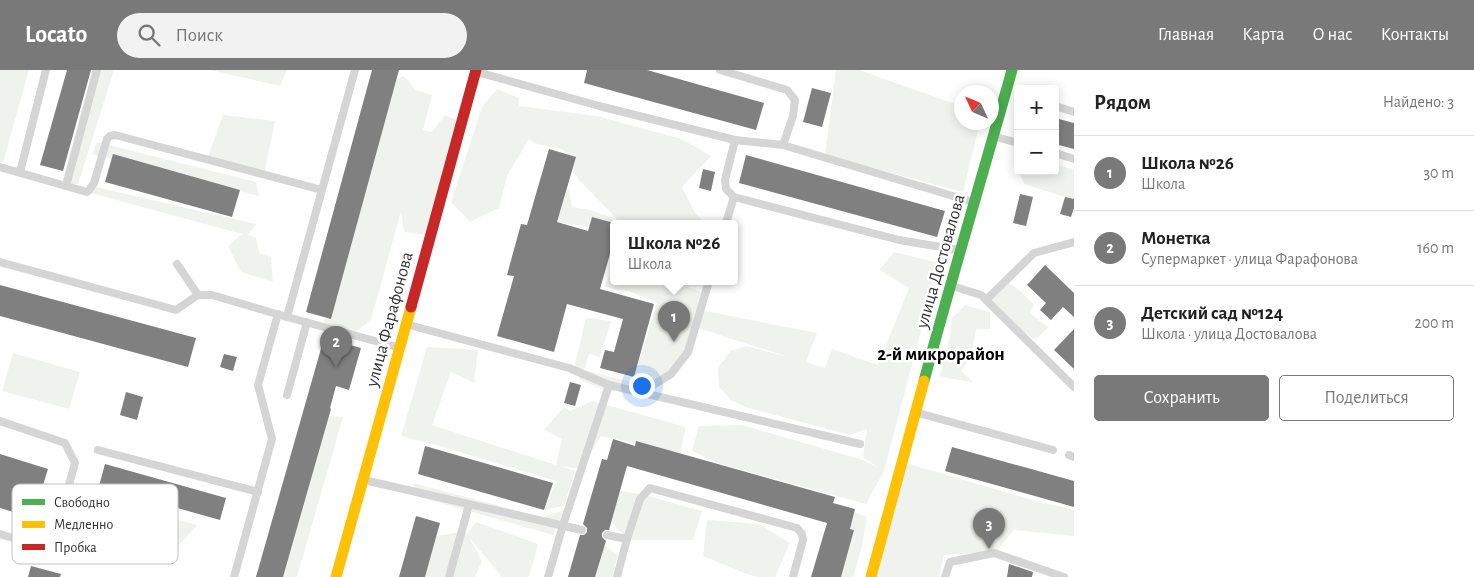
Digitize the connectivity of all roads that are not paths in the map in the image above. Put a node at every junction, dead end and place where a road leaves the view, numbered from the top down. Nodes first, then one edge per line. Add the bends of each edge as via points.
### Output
1 (46, 70) edge
2 (97, 70) edge
3 (355, 70) edge
4 (476, 70) edge
5 (720, 70) edge
6 (1012, 70) edge
7 (1059, 107) edge
8 (1074, 112) edge
9 (994, 136) junction
10 (735, 140) junction
11 (1014, 142) edge
12 (783, 145) junction
13 (1059, 154) edge
14 (1074, 159) edge
15 (0, 167) edge
16 (20, 172) junction
17 (66, 186) junction
18 (322, 190) junction
19 (734, 197) junction
20 (975, 203) junction
21 (727, 220) edge
22 (1074, 242) edge
23 (961, 251) junction
24 (0, 262) edge
25 (177, 264) dead end
26 (708, 285) edge
27 (950, 285) junction
28 (198, 295) junction
29 (986, 300) junction
30 (278, 314) junction
31 (287, 317) junction
32 (307, 322) junction
33 (406, 324) junction
34 (399, 347) junction
35 (608, 385) junction
36 (1074, 387) edge
37 (642, 392) junction
38 (288, 395) dead end
39 (916, 412) junction
40 (0, 421) edge
41 (860, 444) dead end
42 (98, 450) dead end
43 (1053, 450) dead end
44 (362, 480) junction
45 (69, 484) edge
46 (258, 492) junction
47 (469, 505) junction
48 (562, 525) junction
49 (582, 530) dead end
50 (0, 534) edge
51 (608, 535) dead end
52 (12, 538) edge
53 (627, 539) junction
54 (234, 577) edge
55 (336, 577) edge
56 (449, 577) edge
57 (548, 577) edge
58 (617, 577) edge
59 (793, 577) edge
60 (871, 577) edge
61 (945, 577) edge
62 (1064, 577) edge

1 - 16 lane
2 - 17 lane
3 - 18 lane
4 - 10 lane via 603,107
4 - 33 street, улица Фарафонова
5 - 12 lane via 787,90 795,100
6 - 9 street, улица Достовалова via 1009,92
7 - 8 lane
9 - 11 lane
9 - 20 street, улица Достовалова
10 - 12 lane
10 - 19 lane via 725,180 726,189
12 - 20 lane
13 - 14 lane
15 - 16 lane
16 - 17 lane
17 - 18 lane via 87,192 90,189 107,139 115,135
18 - 31 lane
19 - 21 lane
19 - 23 lane via 899,240
20 - 23 street, улица Достовалова
22 - 29 lane via 1034,254
23 - 27 street, улица Достовалова
24 - 28 lane via 176,310
25 - 28 lane
26 - 37 lane via 688,352 671,374
27 - 29 lane via 981,295
27 - 39 street, улица Достовалова
28 - 30 lane via 212,295
29 - 36 lane
30 - 31 lane
30 - 46 lane via 258,385 272,439
31 - 32 lane
32 - 34 lane
32 - 38 lane
33 - 34 street, улица Фарафонова
33 - 35 lane via 569,368
34 - 44 street, улица Фарафонова
35 - 37 lane
35 - 48 lane
37 - 41 lane
39 - 43 lane
39 - 60 street, улица Достовалова
40 - 45 lane via 65,443 75,463
42 - 46 lane
44 - 47 lane
44 - 55 street, улица Фарафонова
46 - 54 lane
47 - 48 lane
47 - 56 lane
48 - 49 lane
48 - 57 lane
50 - 52 lane
51 - 53 lane
53 - 58 lane
53 - 59 lane via 640,499 650,488 797,528 803,540
61 - 62 lane via 950,562 994,554

